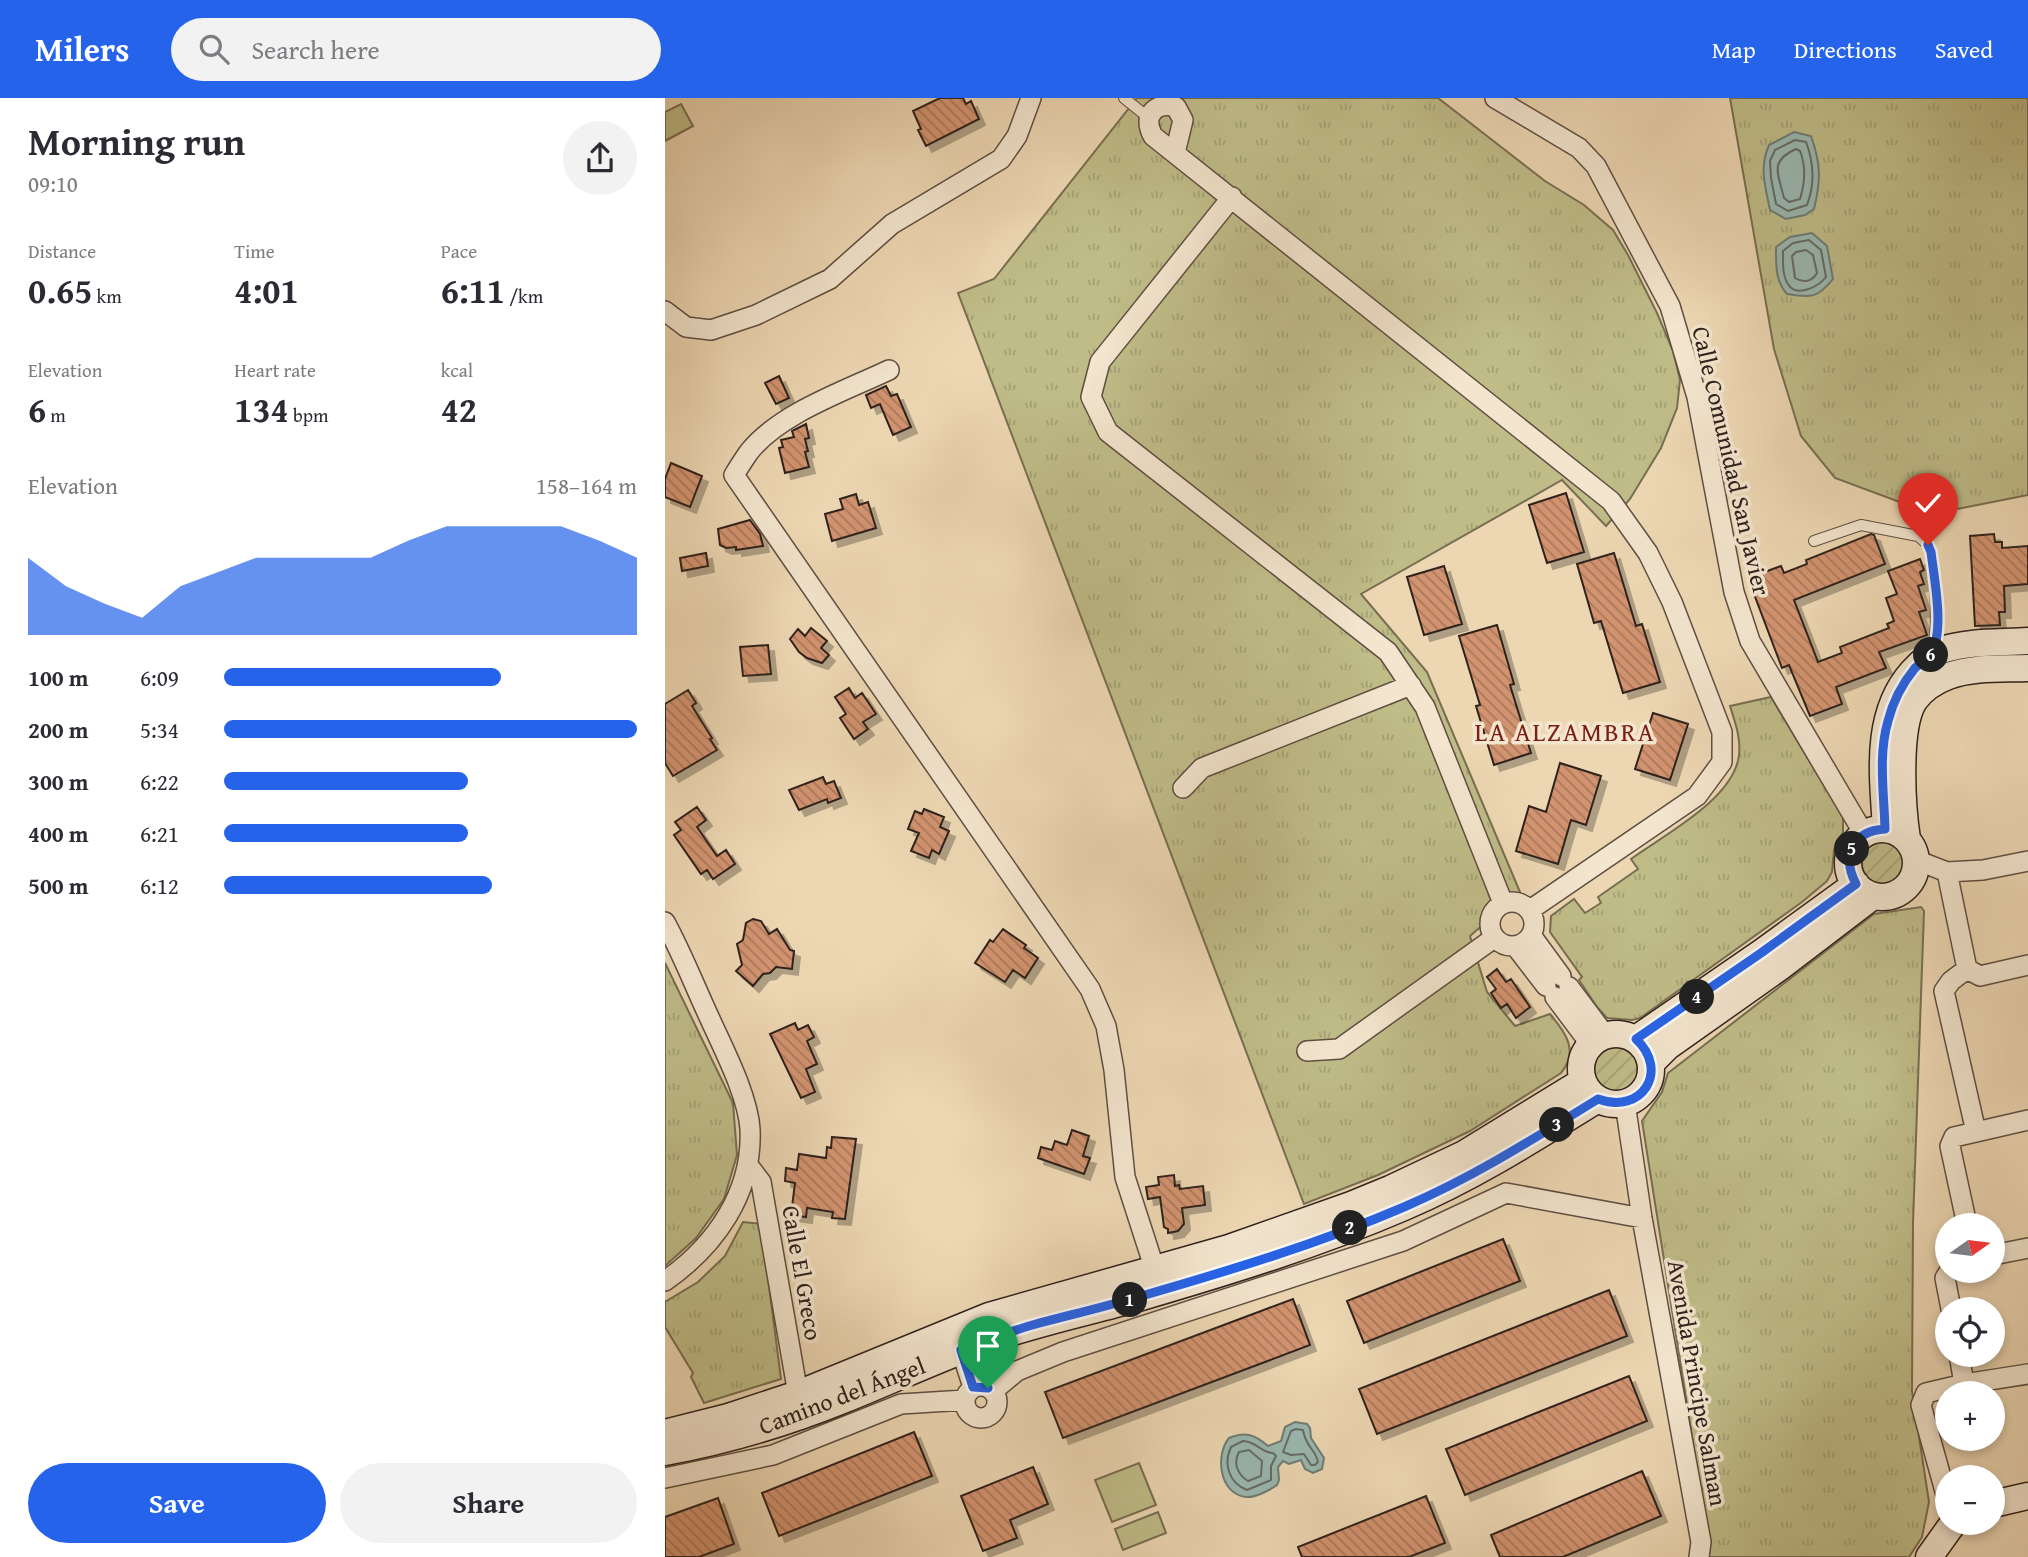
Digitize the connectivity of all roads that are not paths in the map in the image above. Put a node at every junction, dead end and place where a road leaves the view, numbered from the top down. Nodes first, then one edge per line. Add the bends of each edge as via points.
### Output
1 (1031, 98) edge
2 (1124, 98) edge
3 (1495, 98) edge
4 (1149, 118) junction
5 (1175, 153) junction
6 (1232, 197) junction
7 (665, 311) edge
8 (889, 370) dead end
9 (1814, 541) dead end
10 (2028, 641) edge
11 (1931, 655) junction
12 (2028, 668) edge
13 (1411, 685) junction
14 (1183, 788) dead end
15 (1893, 840) junction
16 (2028, 861) edge
17 (1947, 872) junction
18 (1864, 890) junction
19 (1503, 904) junction
20 (1530, 911) junction
21 (665, 922) edge
22 (1494, 938) junction
23 (1524, 941) junction
24 (2028, 965) edge
25 (1967, 969) junction
26 (1636, 1039) junction
27 (1598, 1040) junction
28 (1307, 1051) dead end
29 (1651, 1063) junction
30 (1591, 1090) junction
31 (1625, 1103) junction
32 (2028, 1120) edge
33 (1976, 1132) junction
34 (748, 1165) junction
35 (1964, 1213) edge
36 (1642, 1218) junction
37 (2028, 1248) edge
38 (2005, 1253) edge
39 (1155, 1270) junction
40 (665, 1281) edge
41 (961, 1350) junction
42 (2028, 1374) edge
43 (1983, 1381) edge
44 (1935, 1392) edge
45 (977, 1393) junction
46 (798, 1394) junction
47 (665, 1433) edge
48 (665, 1452) edge
49 (1938, 1465) edge
50 (665, 1478) edge
51 (2028, 1496) edge
52 (2005, 1501) edge
53 (1945, 1535) edge
54 (1699, 1557) edge
55 (1929, 1557) edge

1 - 7 street via 1017,136 1001,159 892,224 830,279 711,331 686,327
2 - 4 lane
3 - 15 street, Calle Comunidad San Javier via 1579,148 1595,166 1670,306 1697,397 1734,592 1749,641
4 - 5 street via 1153,136
4 - 5 street via 1154,109 1167,104 1176,107 1183,128
5 - 6 street
6 - 13 street via 1100,362 1091,397 1108,432 1388,652
6 - 20 street via 1611,501 1648,553 1672,603 1722,732 1722,762 1697,796
8 - 39 street via 806,409 770,432 734,475 1090,989 1106,1026 1125,1177
9 - 11 lane via 1861,525 1924,540 1931,552 1937,619
10 - 11 street via 1957,646
11 - 15 street via 1905,680 1887,721 1883,752
12 - 15 street via 1949,675 1915,701 1906,723 1904,818
13 - 14 street via 1202,768
13 - 19 street via 1425,707
15 - 17 street
15 - 18 street via 1854,844 1849,871
15 - 18 street via 1911,881 1895,895 1884,897
16 - 17 street
17 - 25 street
18 - 26 street via 1761,953
18 - 29 street via 1780,967
19 - 20 street via 1517,902
19 - 22 street via 1493,912 1489,925
20 - 23 street via 1534,918
21 - 34 street via 737,1080 750,1127
22 - 23 street via 1504,946
22 - 28 street via 1339,1049
23 - 27 street
24 - 25 street via 1980,976
25 - 33 street via 1944,990
26 - 27 street via 1621,1034
26 - 29 street
27 - 30 street via 1582,1061
29 - 31 street via 1648,1084
30 - 31 street via 1611,1104
30 - 39 street, Camino del Ángel via 1390,1189
30 - 41 street, Camino del Ángel via 1504,1157 1404,1207 1258,1261
31 - 36 street, Avenida Principe Salman
32 - 33 street
33 - 35 street via 1954,1137 1950,1146
34 - 40 street via 737,1200 711,1242
34 - 46 street, Calle El Greco via 761,1182
36 - 45 street via 1506,1193 1403,1241 1063,1352
36 - 54 street, Avenida Principe Salman via 1701,1542
37 - 38 street
39 - 46 street, Camino del Ángel via 989,1316
41 - 45 street
41 - 48 street, Camino del Ángel via 781,1422
42 - 43 street
44 - 49 street via 1927,1394 1921,1405
45 - 50 street via 901,1404 773,1455
46 - 47 street, Camino del Ángel
51 - 52 street
53 - 55 street

